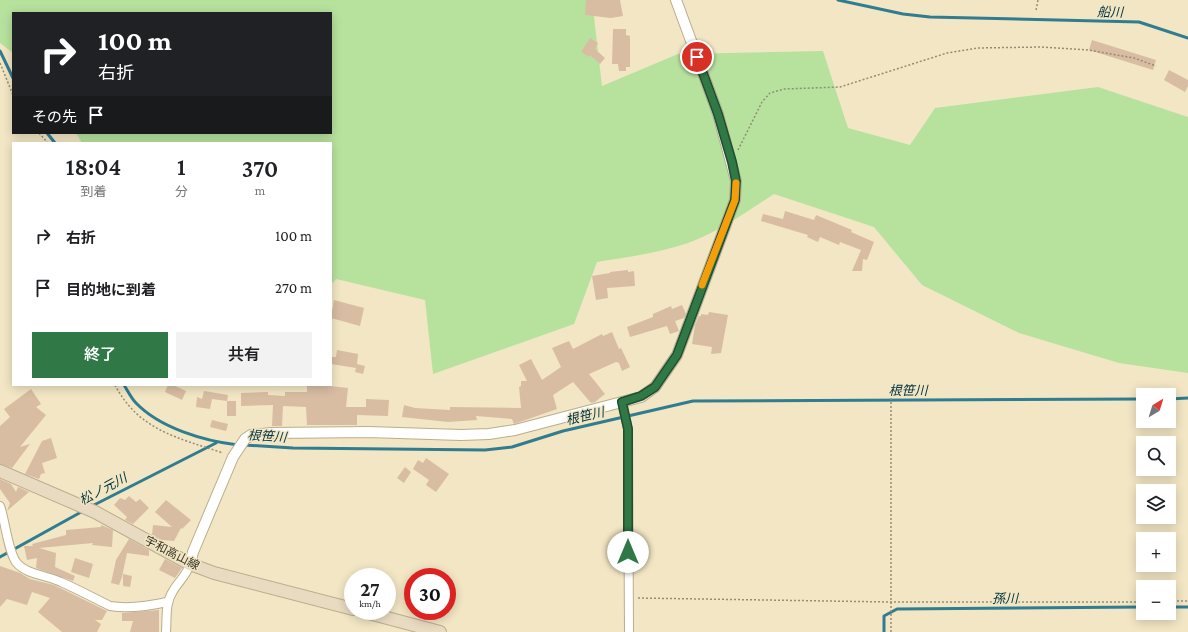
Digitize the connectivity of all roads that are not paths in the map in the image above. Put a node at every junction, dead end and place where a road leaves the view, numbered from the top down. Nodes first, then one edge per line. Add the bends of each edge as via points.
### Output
1 (676, 0) edge
2 (623, 405) junction
3 (0, 471) edge
4 (0, 506) edge
5 (190, 564) junction
6 (168, 602) junction
7 (344, 607) edge
8 (395, 620) edge
9 (166, 632) edge
10 (440, 632) edge
11 (629, 632) edge

1 - 2 street via 718,114 736,181 735,200 677,355 655,387
2 - 5 street via 489,434 368,432 251,435 234,454
2 - 11 street via 627,424
3 - 5 main road, 宇和高山線 via 95,512
4 - 6 street via 13,553 21,567 59,581 110,606 119,608
5 - 6 street
5 - 7 main road, 宇和高山線 via 214,573
6 - 9 street
8 - 10 main road

